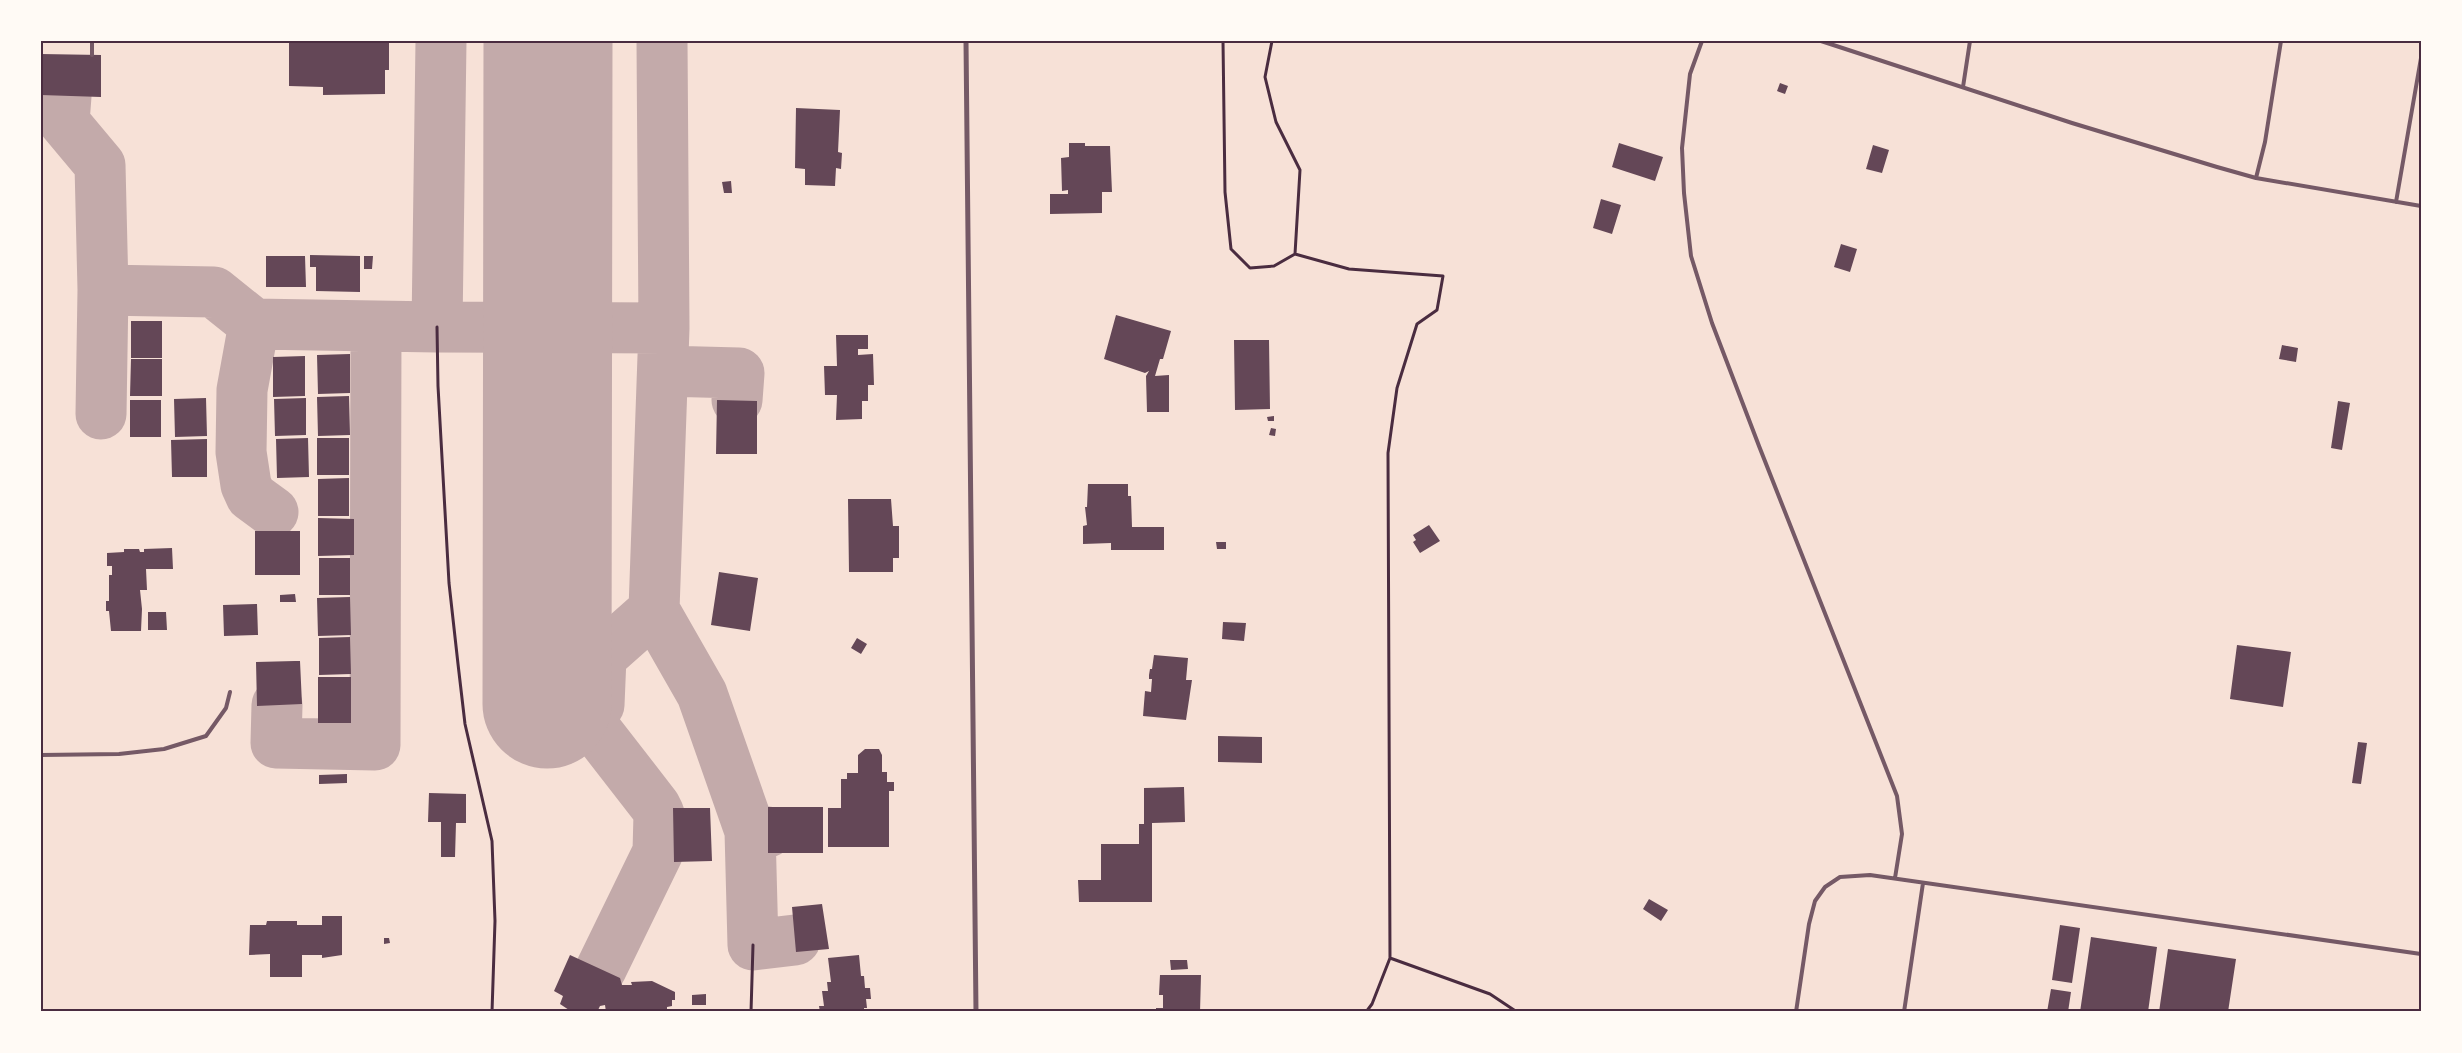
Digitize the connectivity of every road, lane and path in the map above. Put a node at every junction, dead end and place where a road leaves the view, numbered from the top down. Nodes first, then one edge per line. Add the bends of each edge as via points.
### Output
1 (92, 41) edge
2 (966, 41) edge
3 (1223, 41) edge
4 (1272, 41) edge
5 (1702, 41) edge
6 (1821, 41) edge
7 (1970, 41) edge
8 (2281, 41) edge
9 (92, 55) dead end
10 (2421, 58) edge
11 (1963, 87) junction
12 (2256, 178) junction
13 (2396, 202) junction
14 (2421, 206) edge
15 (1295, 254) junction
16 (437, 327) dead end
17 (230, 692) dead end
18 (41, 755) edge
19 (1895, 878) junction
20 (1923, 883) junction
21 (753, 945) dead end
22 (2421, 954) edge
23 (1390, 958) junction
24 (492, 1012) edge
25 (752, 1012) edge
26 (976, 1012) edge
27 (1366, 1012) edge
28 (1517, 1012) edge
29 (1796, 1012) edge
30 (1904, 1012) edge

1 - 9 lane
2 - 26 street
3 - 15 path via 1225,192 1231,249 1250,268 1274,266
4 - 15 path via 1265,77 1276,122 1300,170
5 - 19 lane via 1690,74 1682,148 1691,256 1712,323 1897,796 1902,834
6 - 11 lane
7 - 11 lane
8 - 12 lane
10 - 13 lane
11 - 12 lane
12 - 13 lane
13 - 14 lane
15 - 23 path via 1349,269 1443,276 1437,310 1417,324 1397,388 1388,453
16 - 24 path via 449,583 465,724 492,841 495,921
17 - 18 lane via 226,708 206,736 164,749
19 - 20 lane
19 - 29 lane via 1870,875 1840,878 1825,887 1815,901 1808,924
20 - 22 lane
20 - 30 lane
21 - 25 path
23 - 27 path
23 - 28 path via 1490,994

